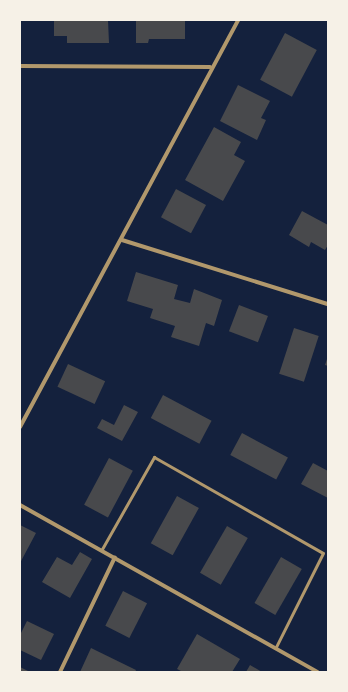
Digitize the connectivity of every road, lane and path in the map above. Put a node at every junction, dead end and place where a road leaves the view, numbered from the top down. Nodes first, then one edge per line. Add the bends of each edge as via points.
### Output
1 (238, 20) edge
2 (20, 66) edge
3 (210, 67) junction
4 (122, 240) junction
5 (328, 304) edge
6 (20, 427) edge
7 (20, 505) edge
8 (102, 549) junction
9 (115, 557) junction
10 (276, 647) junction
11 (60, 672) edge
12 (317, 672) edge

1 - 3 street
2 - 3 street
3 - 4 street
4 - 5 street
4 - 6 street
7 - 8 street
8 - 9 street
8 - 10 lane via 154,457 323,553
9 - 10 street
9 - 11 street
10 - 12 street

